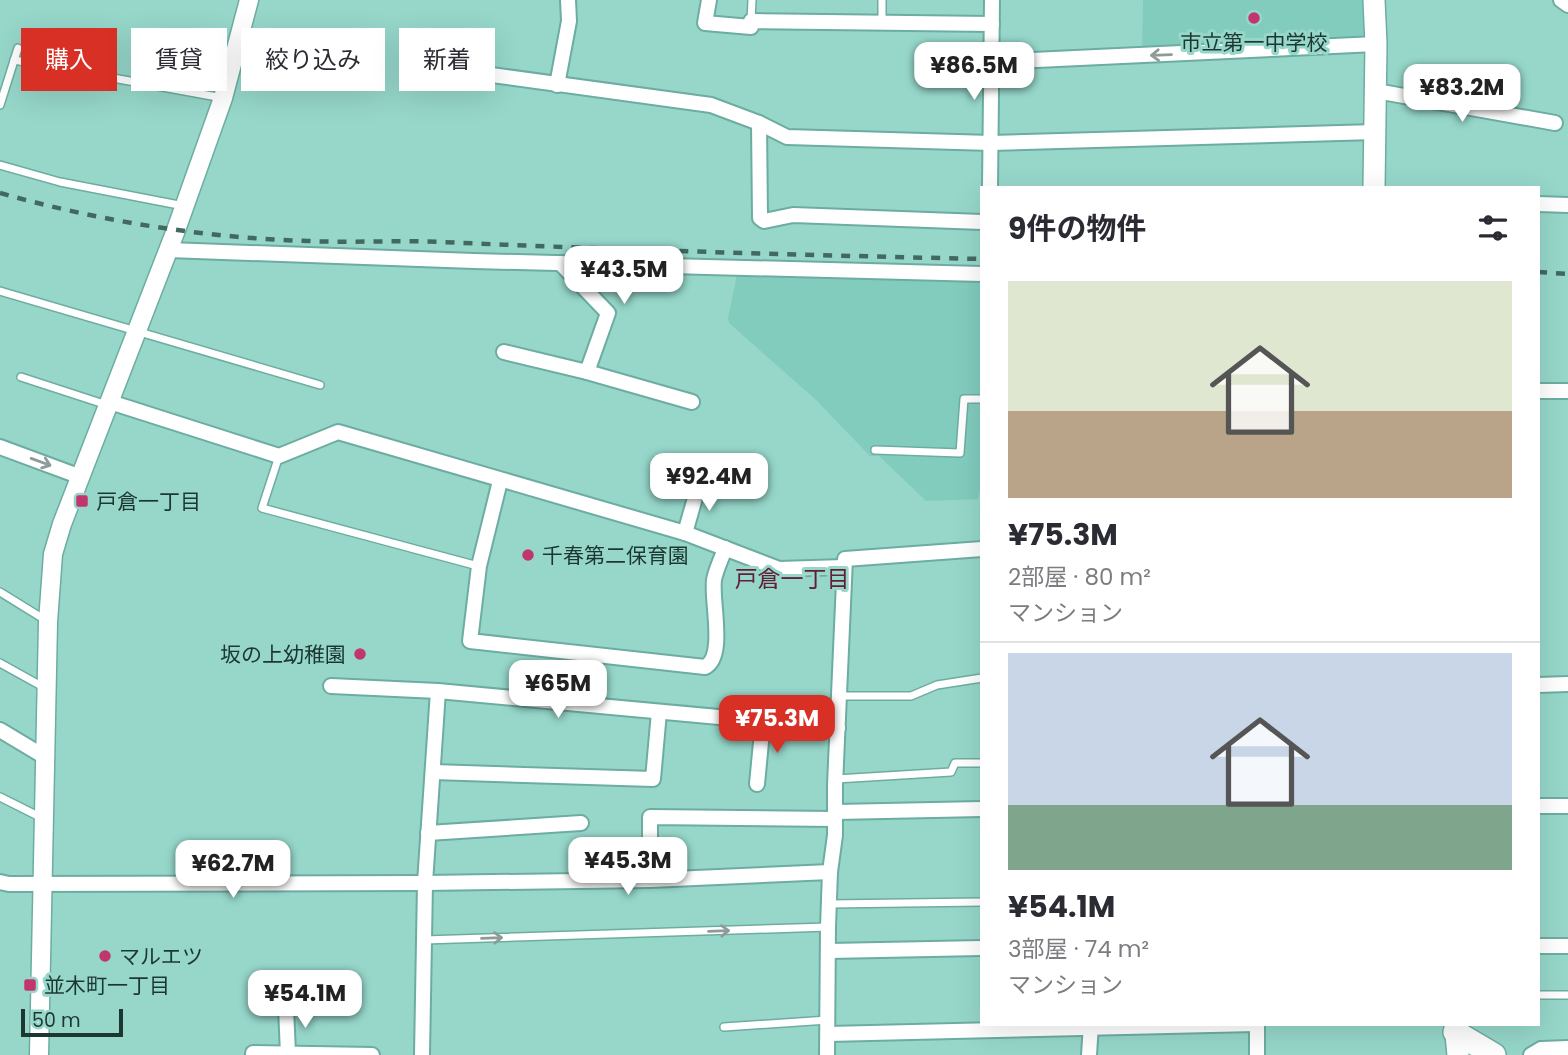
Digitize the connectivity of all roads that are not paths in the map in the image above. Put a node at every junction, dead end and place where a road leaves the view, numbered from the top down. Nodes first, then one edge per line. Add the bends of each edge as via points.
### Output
1 (249, 0) edge
2 (568, 0) edge
3 (709, 0) edge
4 (752, 0) edge
5 (882, 0) edge
6 (992, 0) edge
7 (1374, 0) edge
8 (1561, 0) edge
9 (1568, 5) edge
10 (751, 20) junction
11 (882, 22) junction
12 (992, 24) junction
13 (1376, 44) junction
14 (18, 48) dead end
15 (14, 60) junction
16 (992, 62) junction
17 (0, 75) edge
18 (495, 76) edge
19 (9, 77) junction
20 (557, 85) junction
21 (1376, 91) junction
22 (223, 98) junction
23 (0, 106) edge
24 (1555, 122) dead end
25 (759, 123) junction
26 (1375, 132) junction
27 (991, 143) junction
28 (0, 165) edge
29 (990, 186) edge
30 (1374, 186) edge
31 (1540, 204) edge
32 (1568, 205) edge
33 (184, 206) junction
34 (980, 222) edge
35 (169, 250) junction
36 (560, 263) junction
37 (980, 274) edge
38 (0, 291) edge
39 (137, 330) junction
40 (504, 352) dead end
41 (587, 372) junction
42 (21, 377) dead end
43 (320, 385) dead end
44 (1540, 391) edge
45 (1568, 391) edge
46 (980, 399) edge
47 (692, 402) dead end
48 (109, 404) junction
49 (0, 447) edge
50 (875, 450) dead end
51 (279, 456) junction
52 (81, 477) junction
53 (500, 481) junction
54 (699, 484) dead end
55 (685, 533) junction
56 (725, 548) junction
57 (980, 550) edge
58 (479, 566) junction
59 (845, 567) junction
60 (0, 592) edge
61 (48, 622) junction
62 (0, 663) edge
63 (980, 678) edge
64 (1568, 684) edge
65 (1540, 685) edge
66 (331, 686) dead end
67 (47, 689) junction
68 (438, 691) junction
69 (839, 696) junction
70 (659, 712) junction
71 (763, 722) junction
72 (838, 728) junction
73 (0, 730) edge
74 (45, 757) junction
75 (980, 763) edge
76 (433, 772) junction
77 (835, 779) junction
78 (757, 784) dead end
79 (0, 797) edge
80 (1540, 806) edge
81 (1568, 806) edge
82 (980, 809) edge
83 (836, 815) junction
84 (43, 818) junction
85 (581, 823) dead end
86 (428, 833) junction
87 (830, 872) junction
88 (650, 880) junction
89 (0, 882) edge
90 (425, 883) junction
91 (42, 884) junction
92 (980, 902) edge
93 (829, 904) junction
94 (828, 928) junction
95 (424, 940) junction
96 (1540, 946) edge
97 (1568, 946) edge
98 (980, 948) edge
99 (829, 951) junction
100 (1540, 995) edge
101 (1568, 995) edge
102 (286, 1007) dead end
103 (980, 1026) edge
104 (1091, 1026) edge
105 (1256, 1026) edge
106 (724, 1027) dead end
107 (828, 1027) junction
108 (1455, 1028) edge
109 (1568, 1048) edge
110 (253, 1053) edge
111 (288, 1054) edge
112 (39, 1055) edge
113 (372, 1055) edge
114 (422, 1055) edge
115 (827, 1055) edge
116 (1090, 1055) edge
117 (1257, 1055) edge
118 (1458, 1055) edge
119 (1473, 1055) edge
120 (1494, 1055) edge
121 (1531, 1055) edge

1 - 22 street
2 - 20 street via 569,21
3 - 10 street via 705,23 751,27
4 - 10 lane
5 - 11 lane
6 - 12 street
7 - 13 main road
8 - 9 street
10 - 11 street
11 - 12 street
12 - 16 street
13 -> 16 street
13 - 21 main road
14 - 15 lane
15 - 19 lane
15 - 22 lane
16 - 27 street
17 - 19 lane
18 - 20 street
19 - 23 lane
20 - 25 street via 711,105
21 - 24 street
21 - 26 main road
22 - 33 street
25 - 27 street via 787,137
25 - 34 street via 760,218 764,221 793,215
26 - 27 street
26 - 30 main road
27 - 29 street
28 - 33 lane via 60,182
31 - 32 street
33 - 35 street
35 - 36 street
35 - 39 street
36 - 37 street
36 - 41 street via 608,313
38 - 39 lane
39 - 43 lane
39 - 48 street
40 - 41 street
41 - 47 street
42 - 48 lane
44 - 45 street
46 - 50 lane via 964,399 960,453
48 - 51 street
48 - 52 street
49 -> 52 street
51 - 53 street via 338,432
51 - 58 lane via 262,508
52 - 61 street via 53,554
53 - 55 street
53 - 58 street
54 - 55 street
55 - 56 street
56 - 58 street via 714,581 713,659 705,667 470,641
56 - 59 street via 779,569
57 - 59 street via 845,559
59 - 69 street
60 - 61 lane
61 - 67 street
62 - 67 lane
63 - 69 lane via 937,685 911,696
64 - 65 street
66 - 68 street
67 - 74 street
68 - 70 street
68 - 76 street
69 - 72 street
70 - 71 street
70 - 76 street via 653,779
71 - 72 street
71 - 78 street
72 - 77 street
73 - 74 street
74 - 84 street
75 - 77 lane via 955,763 951,772
76 - 86 street
77 - 83 street
79 - 84 lane
80 - 81 street
82 - 83 street
83 - 87 street
83 - 88 street via 650,817
84 - 91 street
85 - 86 street
86 - 90 street
87 - 88 street
87 - 93 street
88 - 90 street
89 - 91 street
90 - 91 street
90 - 95 street
91 - 112 street
92 - 93 lane
93 - 94 street
95 -> 94 lane
94 - 99 street
95 - 114 street
96 - 97 street
98 - 99 street
99 - 107 street
100 - 101 lane
102 - 111 street
103 - 107 street
104 - 116 street
105 - 117 street
106 - 107 lane
107 - 115 street
108 - 118 main road
108 - 119 main road
108 - 120 main road
109 - 121 street via 1541,1049
110 - 111 street
111 - 113 street

